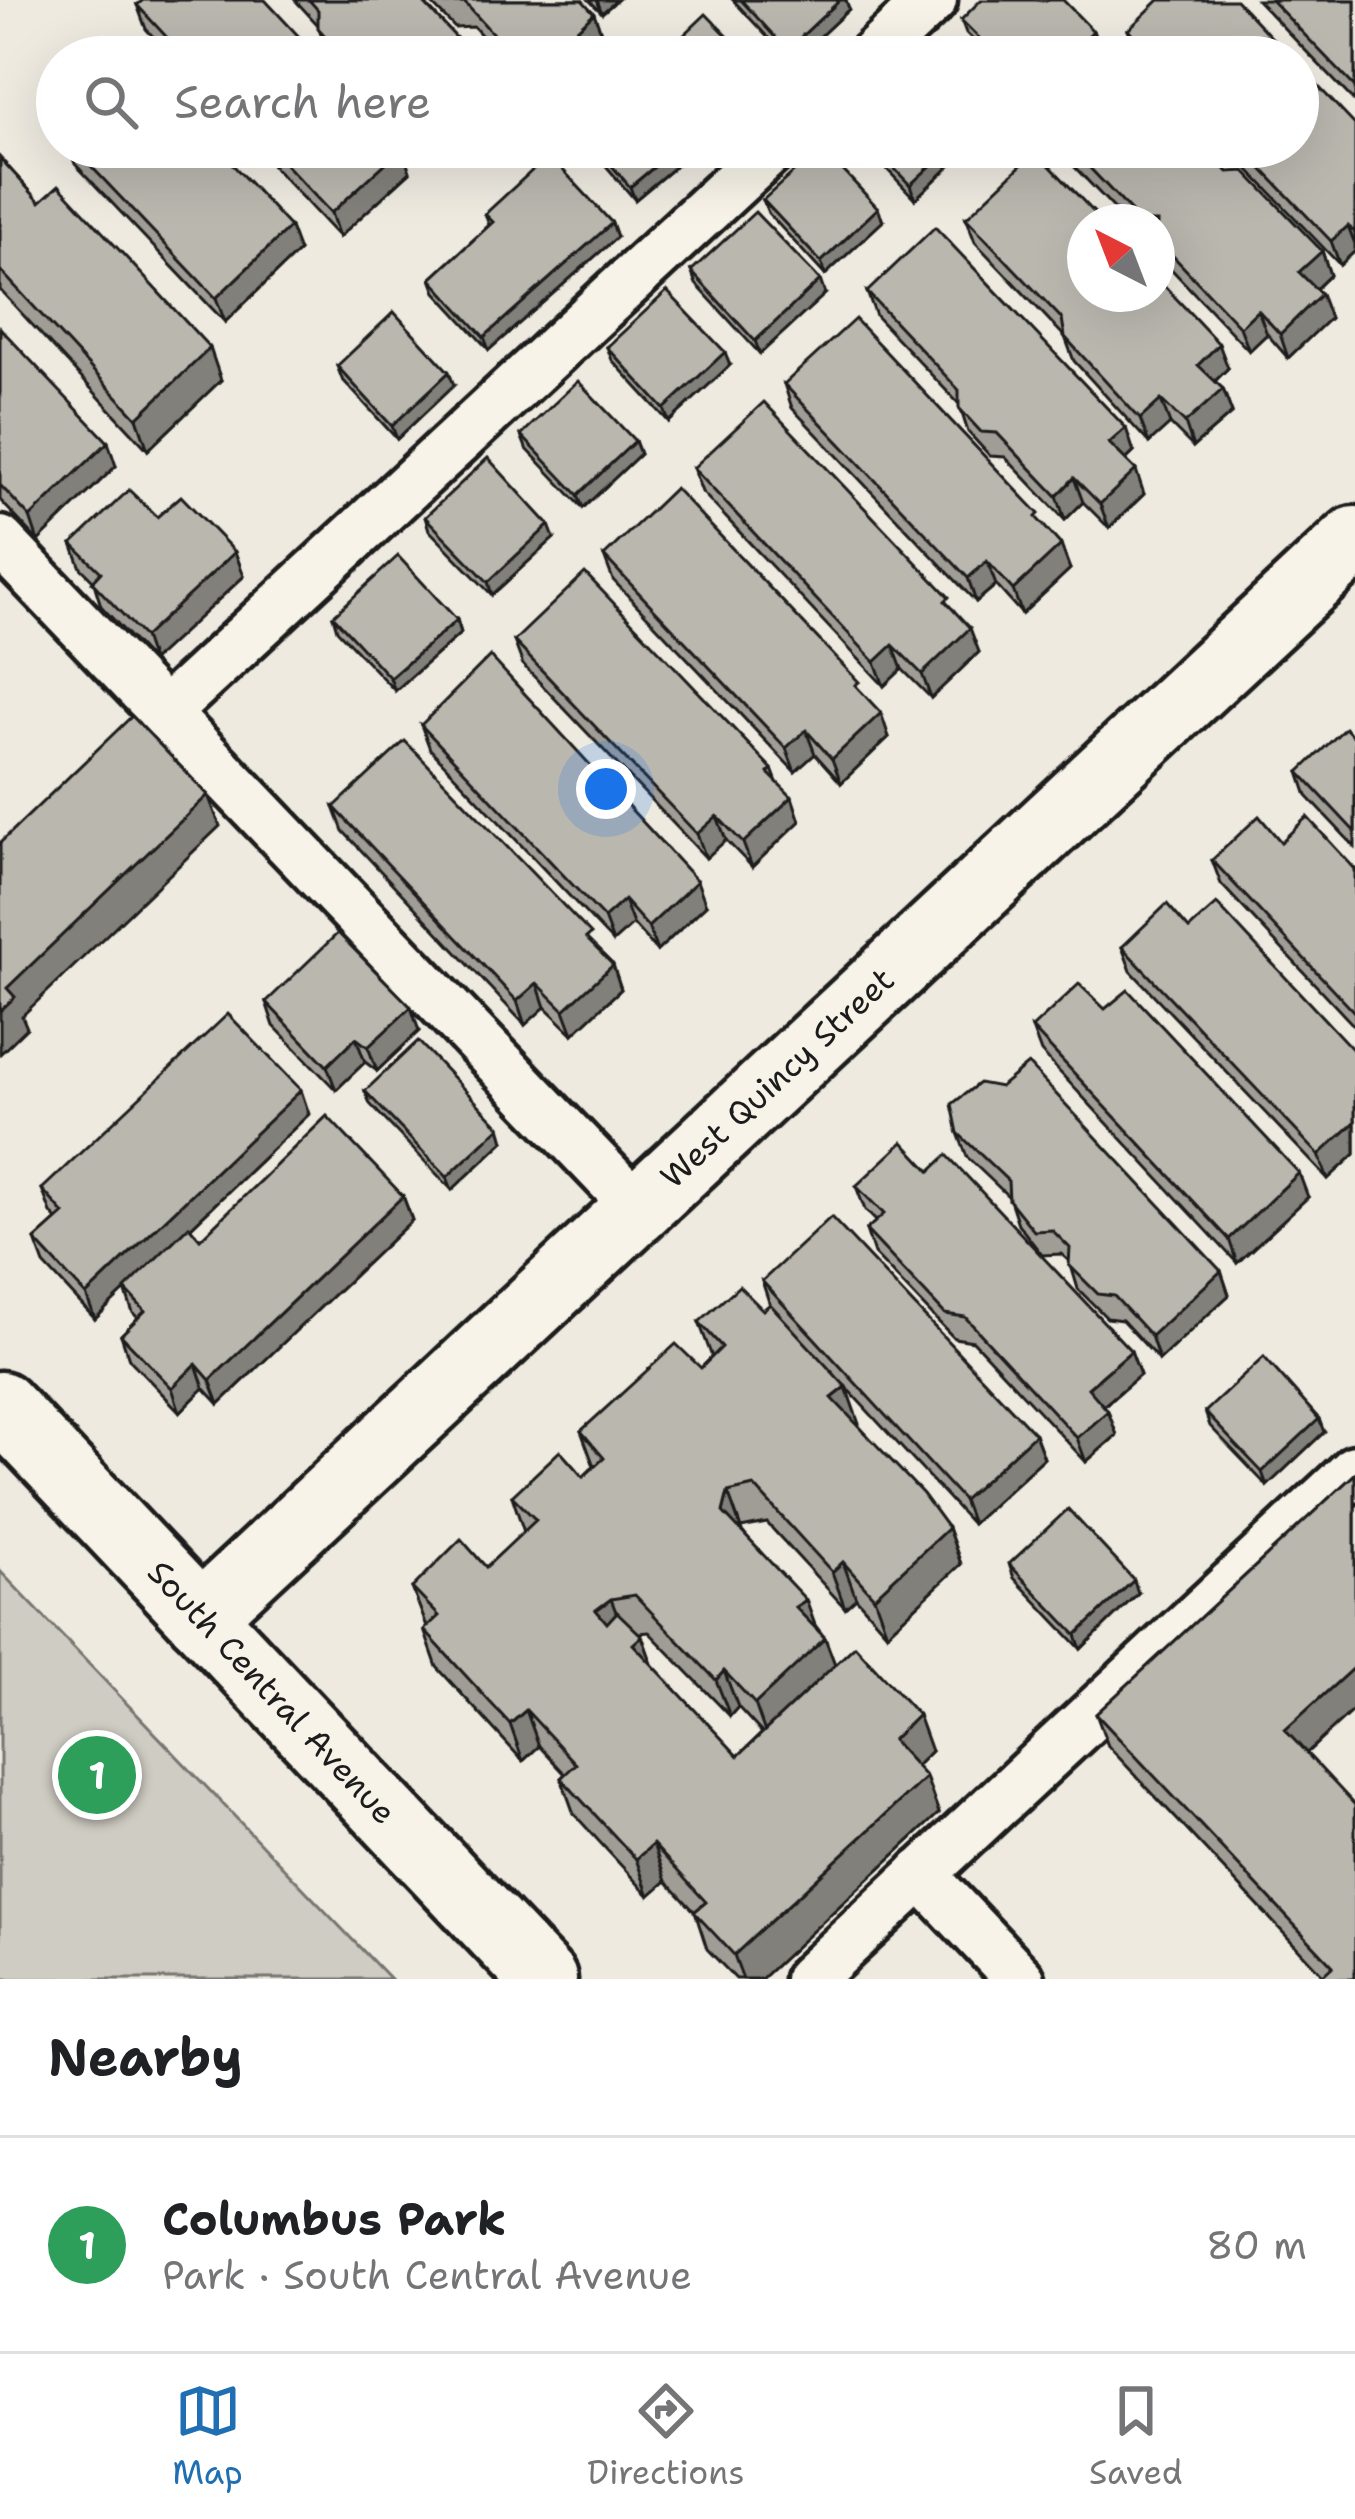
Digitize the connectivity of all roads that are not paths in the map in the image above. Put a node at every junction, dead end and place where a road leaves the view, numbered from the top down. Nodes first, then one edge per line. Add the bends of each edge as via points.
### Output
1 (932, 0) edge
2 (893, 36) edge
3 (751, 168) edge
4 (1355, 540) edge
5 (0, 542) edge
6 (163, 714) junction
7 (638, 1208) junction
8 (0, 1406) edge
9 (1355, 1470) edge
10 (200, 1617) junction
11 (921, 1874) junction
12 (543, 1979) edge
13 (808, 1979) edge
14 (1020, 1979) edge

1 - 2 lane
3 - 6 lane
4 - 7 street, West Quincy Street
5 - 6 lane
6 - 7 lane
7 - 10 street, West Quincy Street
8 - 10 street, South Central Avenue
9 - 11 lane
10 - 12 street, South Central Avenue
11 - 13 lane
11 - 14 lane

